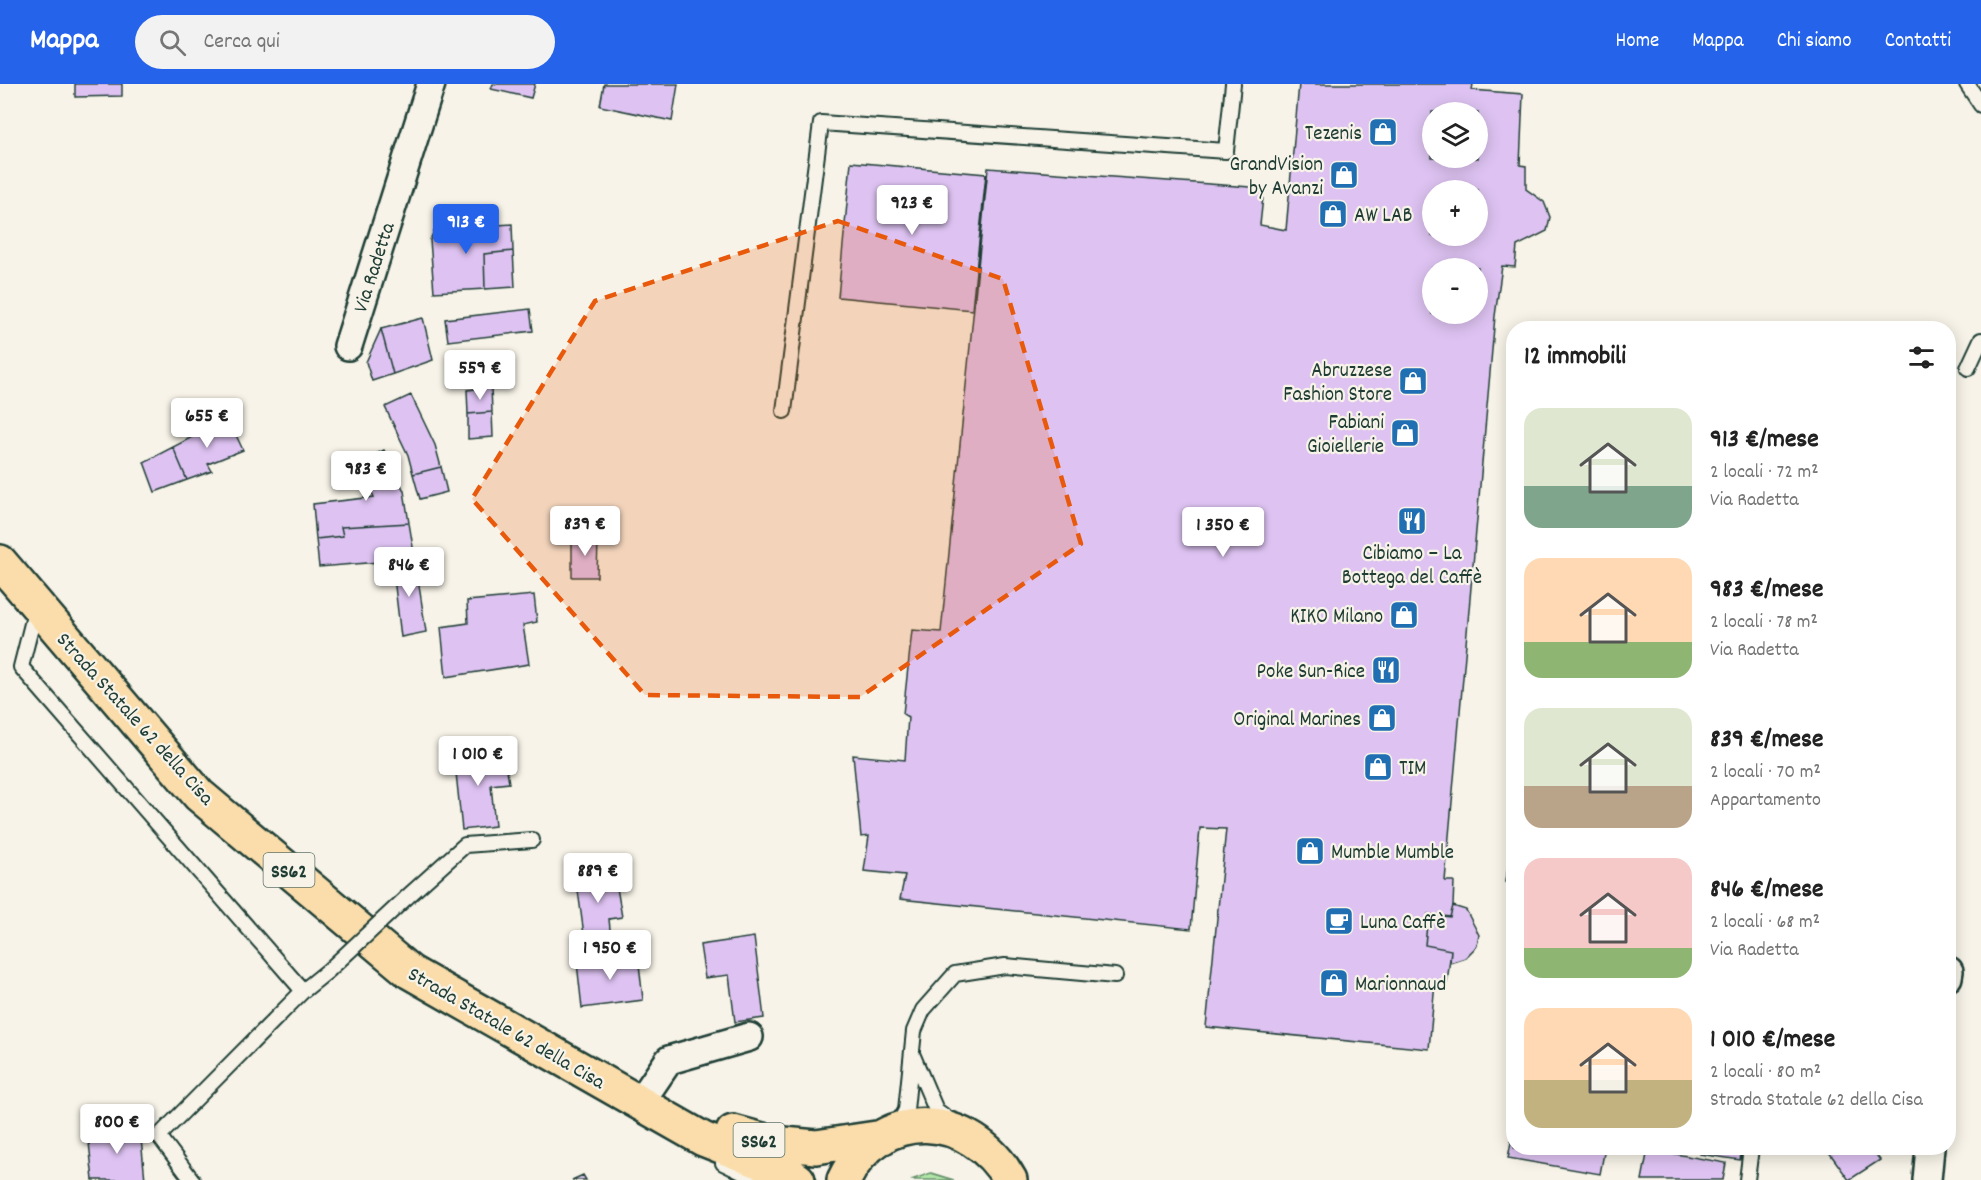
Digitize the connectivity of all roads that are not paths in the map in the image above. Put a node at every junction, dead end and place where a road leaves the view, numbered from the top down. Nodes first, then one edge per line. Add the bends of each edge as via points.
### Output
1 (431, 84) edge
2 (1233, 84) edge
3 (1967, 84) edge
4 (1981, 105) edge
5 (1981, 340) edge
6 (348, 346) dead end
7 (1968, 368) dead end
8 (784, 411) dead end
9 (0, 562) edge
10 (37, 606) junction
11 (532, 840) dead end
12 (1114, 976) dead end
13 (303, 991) junction
14 (749, 1037) dead end
15 (912, 1054) junction
16 (639, 1104) junction
17 (889, 1134) junction
18 (969, 1136) junction
19 (703, 1139) junction
20 (1749, 1155) edge
21 (1929, 1155) edge
22 (192, 1180) edge
23 (758, 1180) edge
24 (798, 1180) edge
25 (844, 1180) edge
26 (1010, 1180) edge
27 (1747, 1180) edge
28 (1927, 1180) edge

1 - 6 street, Via Radetta
2 - 8 lane via 1226,151 821,123
3 - 4 lane
5 - 7 lane
9 - 10 main road, Strada Statale 62 della Cisa / SS62
10 - 13 lane via 21,668
10 - 16 main road, Strada Statale 62 della Cisa / SS62 via 199,795 410,972
11 - 13 lane, bridge via 465,845
12 - 15 lane via 1005,966 956,974 923,1010 914,1031
13 - 22 lane via 159,1136
14 - 16 street via 669,1060
15 - 17 lane via 906,1110
15 - 18 lane via 936,1110
16 - 17 main road, Strada Statale 62 della Cisa / SS62 via 773,1143 816,1147
16 - 19 main road, Strada Statale 62 della Cisa / SS62
17 - 18 main road, Strada Statale 62 della Cisa / SS62 via 933,1126
17 - 25 main road via 865,1150
18 - 26 main road, Strada Statale 62 della Cisa / SS62 via 987,1147
19 - 23 lane via 716,1160
19 - 24 main road, Strada Statale 62 della Cisa / SS62
20 - 27 lane
21 - 28 street

